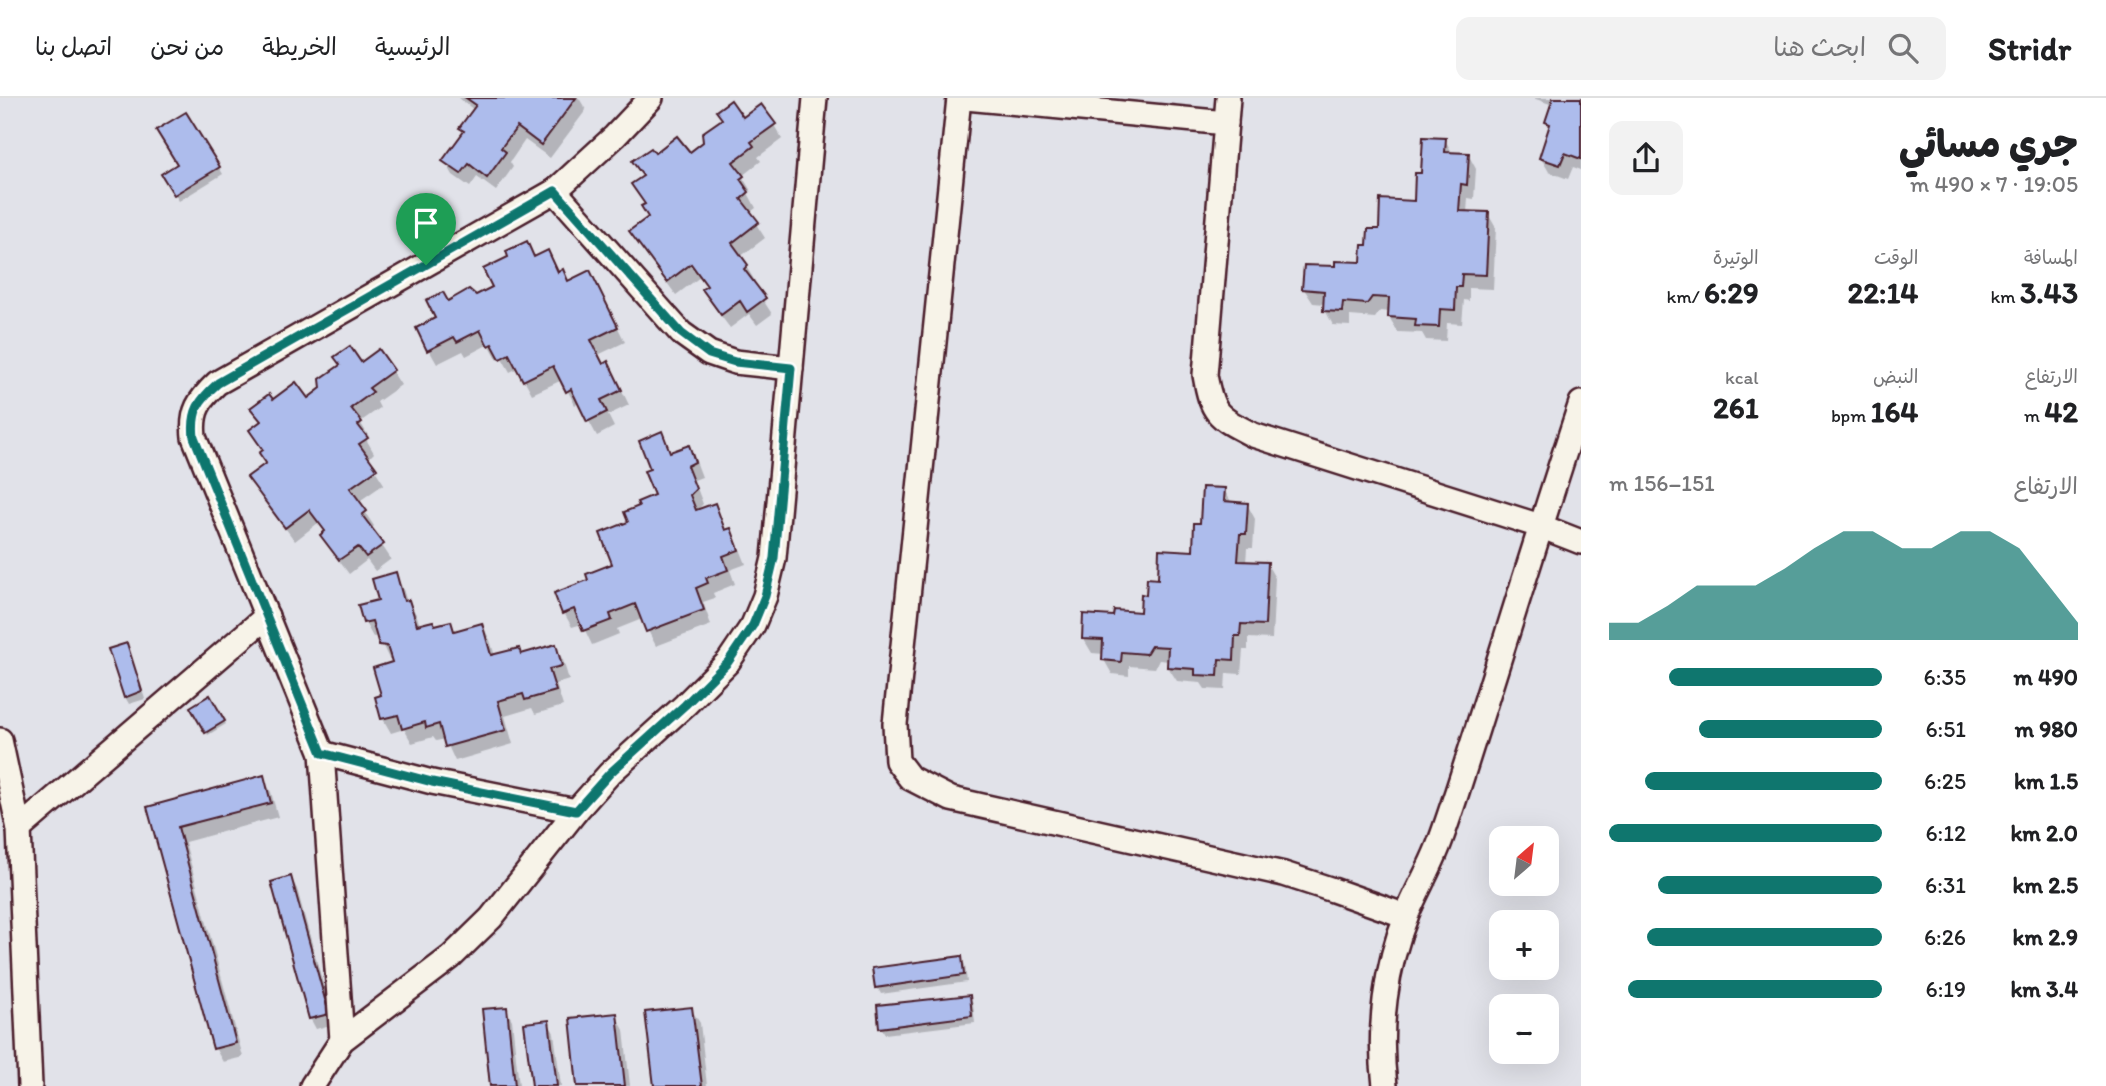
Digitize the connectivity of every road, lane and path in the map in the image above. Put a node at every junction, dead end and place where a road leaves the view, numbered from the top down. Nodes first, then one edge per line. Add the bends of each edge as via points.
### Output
1 (651, 98) edge
2 (815, 98) edge
3 (959, 98) edge
4 (967, 98) edge
5 (1228, 98) edge
6 (1226, 123) junction
7 (555, 191) junction
8 (791, 368) junction
9 (1581, 403) edge
10 (1539, 526) junction
11 (1581, 542) edge
12 (267, 616) junction
13 (0, 740) edge
14 (322, 753) junction
15 (7, 805) edge
16 (576, 811) junction
17 (19, 829) junction
18 (1406, 916) junction
19 (342, 1040) junction
20 (30, 1086) edge
21 (312, 1086) edge
22 (1385, 1086) edge

1 - 7 street
2 - 8 street
3 - 18 street via 895,724 897,761 910,778 951,799 1284,874
4 - 6 street
5 - 6 street
6 - 10 street via 1205,375 1209,400 1223,419 1253,435
7 - 8 street via 681,333 709,354 735,362
7 - 12 street via 218,383 198,404 194,437
8 - 16 street via 774,558 753,625 728,662
9 - 10 street
10 - 11 street
10 - 18 street via 1456,793
12 - 14 street
12 - 17 street
13 - 15 street
14 - 16 street via 432,782
14 - 19 street
15 - 17 street
16 - 19 street via 491,918 451,957
17 - 20 street
18 - 22 street via 1383,1010
19 - 21 street

